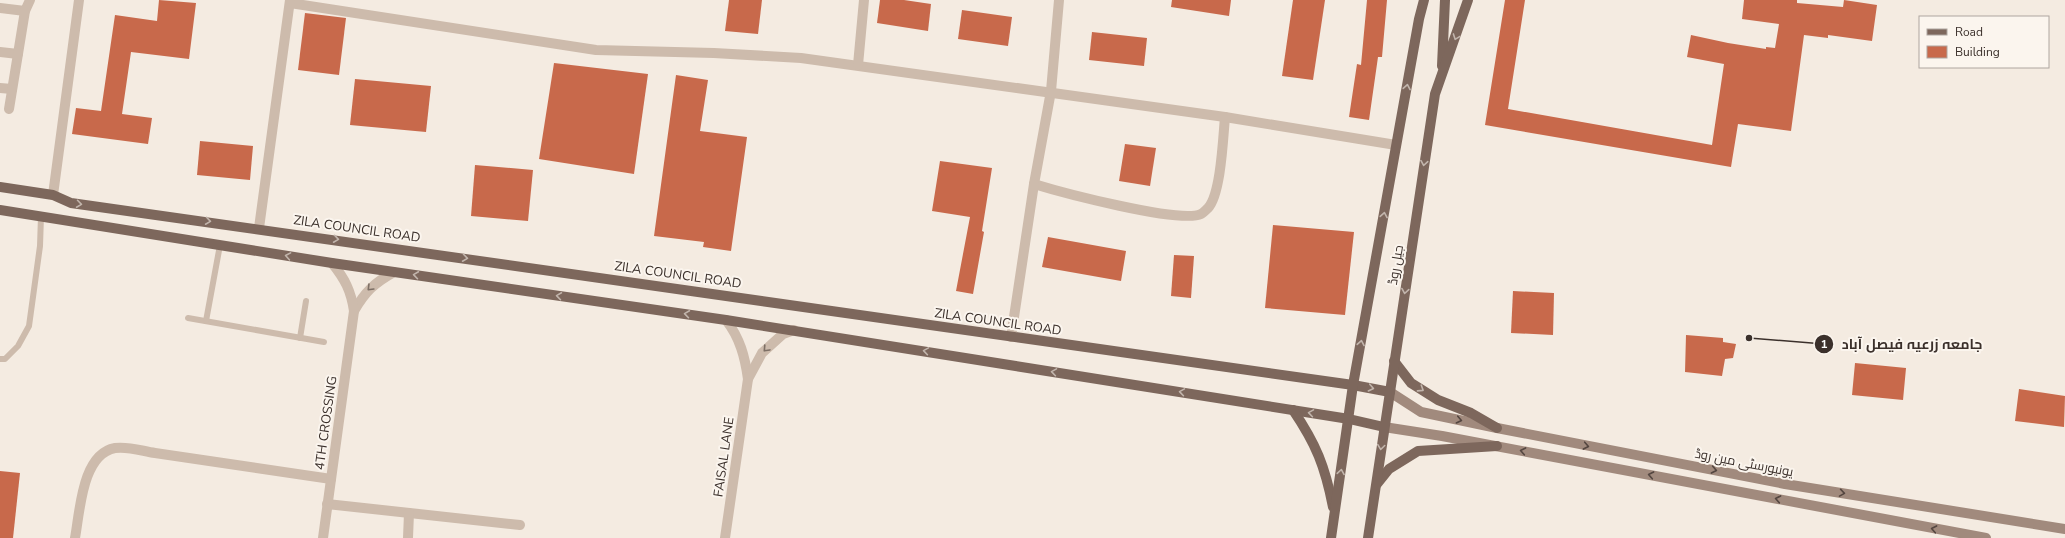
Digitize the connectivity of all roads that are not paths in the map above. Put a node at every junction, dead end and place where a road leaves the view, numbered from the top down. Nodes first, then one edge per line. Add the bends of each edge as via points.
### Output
1 (30, 0) edge
2 (79, 0) edge
3 (864, 0) edge
4 (1059, 0) edge
5 (1419, 0) edge
6 (1424, 0) edge
7 (1445, 0) edge
8 (1468, 0) edge
9 (290, 1) edge
10 (0, 8) edge
11 (25, 11) junction
12 (1419, 19) junction
13 (0, 52) edge
14 (18, 54) junction
15 (858, 65) junction
16 (1442, 75) junction
17 (0, 88) edge
18 (12, 88) junction
19 (1051, 91) junction
20 (9, 109) dead end
21 (1225, 117) junction
22 (1396, 145) junction
23 (1034, 184) junction
24 (0, 187) edge
25 (53, 194) junction
26 (0, 210) edge
27 (41, 216) junction
28 (259, 228) junction
29 (220, 244) junction
30 (332, 263) junction
31 (394, 272) junction
32 (306, 302) dead end
33 (354, 312) junction
34 (188, 318) dead end
35 (726, 320) junction
36 (206, 321) junction
37 (794, 330) junction
38 (1011, 337) junction
39 (300, 338) junction
40 (324, 342) dead end
41 (0, 359) edge
42 (1394, 361) junction
43 (748, 379) junction
44 (1353, 385) junction
45 (1390, 392) junction
46 (1293, 410) junction
47 (1349, 419) junction
48 (1384, 427) junction
49 (1497, 428) junction
50 (1497, 446) junction
51 (331, 479) junction
52 (1376, 486) junction
53 (1805, 487) junction
54 (327, 504) junction
55 (1801, 504) junction
56 (410, 513) junction
57 (1334, 514) junction
58 (520, 525) dead end
59 (2065, 529) edge
60 (75, 538) edge
61 (323, 538) edge
62 (408, 538) edge
63 (725, 538) edge
64 (1330, 538) edge
65 (1368, 538) edge
66 (1986, 538) edge

1 - 11 street
2 - 25 street
3 - 15 street
4 - 19 street
5 - 12 main road
6 - 12 main road, جیل روڈ
7 - 16 main road
8 -> 16 main road, جیل روڈ
9 - 15 street via 596,50 777,56
9 - 28 street
10 - 11 street
11 - 14 street
22 -> 12 main road, جیل روڈ
13 - 14 street
14 - 18 street
15 - 19 street
16 -> 42 main road, جیل روڈ via 1435,94
17 - 18 street
18 - 20 street
19 - 21 street
19 - 23 street
21 - 22 street
21 - 23 street via 1216,188 1208,208 1200,215 1175,215 1098,202
44 -> 22 main road, جیل روڈ
23 - 38 street
24 - 25 main road, ZILA COUNCIL ROAD
25 -> 28 main road, ZILA COUNCIL ROAD via 71,202
26 - 27 main road
27 - 29 main road
27 - 41 lane via 39,253 29,326 18,346 5,359
28 -> 38 main road, ZILA COUNCIL ROAD
30 -> 29 main road
29 - 36 lane
30 - 31 main road
30 - 33 street, 4TH CROSSING via 344,277 352,294
31 -> 33 street, 4TH CROSSING via 377,281 364,295
35 -> 31 main road
32 - 39 lane
33 - 51 street, 4TH CROSSING
34 - 36 lane
35 - 37 main road
35 - 43 street, FAISAL LANE via 742,347
36 - 39 lane
37 -> 43 street, FAISAL LANE via 783,334 762,354
46 -> 37 main road
38 - 44 main road, ZILA COUNCIL ROAD
39 - 40 lane
42 - 45 main road, جیل روڈ
42 -> 49 main road via 1411,383 1438,400 1471,413
43 - 63 street, FAISAL LANE
44 -> 45 main road, ZILA COUNCIL ROAD
44 - 47 main road, جیل روڈ
45 - 48 main road, جیل روڈ
45 -> 49 street, یونیورسٹی مین روڈ via 1420,412
47 -> 46 main road
46 - 57 main road via 1311,437 1324,470
47 - 48 main road
57 -> 47 main road, جیل روڈ
48 - 50 street
48 -> 52 main road, جیل روڈ
49 -> 53 street, یونیورسٹی مین روڈ
50 - 52 main road via 1418,451 1388,469
55 -> 50 street
51 - 54 street, 4TH CROSSING
51 - 60 street via 129,448 114,448 97,458 88,473
52 - 65 main road, جیل روڈ
53 - 55 street
53 -> 59 street, یونیورسٹی مین روڈ
54 - 56 street
54 - 61 street, 4TH CROSSING
66 -> 55 street
56 - 58 street
56 - 62 street
57 - 64 main road, جیل روڈ

